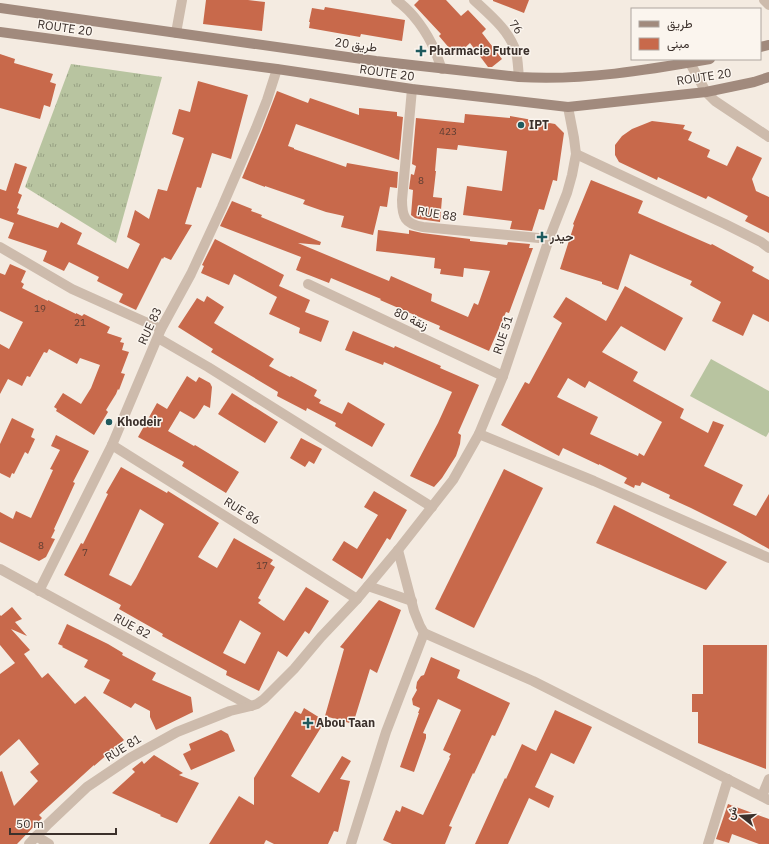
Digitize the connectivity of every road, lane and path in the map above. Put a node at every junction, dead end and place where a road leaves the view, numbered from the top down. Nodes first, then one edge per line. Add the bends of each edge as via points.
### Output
1 (182, 0) edge
2 (396, 0) edge
3 (474, 0) edge
4 (764, 0) edge
5 (769, 5) edge
6 (0, 8) edge
7 (0, 32) edge
8 (176, 32) junction
9 (703, 60) edge
10 (690, 62) junction
11 (277, 69) junction
12 (442, 69) junction
13 (519, 77) junction
14 (769, 77) edge
15 (412, 89) junction
16 (706, 92) junction
17 (568, 107) junction
18 (769, 137) edge
19 (576, 154) junction
20 (549, 239) junction
21 (0, 247) edge
22 (769, 248) edge
23 (308, 284) dead end
24 (160, 333) junction
25 (504, 376) junction
26 (478, 434) junction
27 (112, 444) junction
28 (432, 507) junction
29 (398, 550) junction
30 (769, 558) edge
31 (0, 569) edge
32 (368, 586) junction
33 (39, 590) junction
34 (357, 599) junction
35 (412, 602) junction
36 (424, 633) junction
37 (252, 706) junction
38 (728, 779) junction
39 (769, 779) edge
40 (766, 798) edge
41 (36, 836) junction
42 (28, 844) edge
43 (49, 844) edge
44 (351, 844) edge
45 (708, 844) edge

1 - 8 street
2 - 12 street via 409,11 421,27
3 - 13 street, 76 via 512,42
4 - 5 street
6 - 8 main road, طريق 20
7 - 11 main road, ROUTE 20
8 - 12 main road, طريق 20
9 - 10 main road, طريق 20
10 - 13 main road, طريق 20 via 621,73 556,78
10 - 16 street
11 - 15 main road, ROUTE 20
11 - 24 street, RUE 83 via 256,128 222,207
12 - 13 main road, طريق 20
14 - 16 main road, ROUTE 20
15 - 17 main road, ROUTE 20
15 - 20 street, RUE 88 via 402,200 406,220 423,227
16 - 17 main road, ROUTE 20
16 - 18 street via 715,101
17 - 19 street, RUE 51
19 - 20 street, RUE 51 via 572,175
19 - 22 street via 725,224
20 - 25 street, RUE 51
21 - 24 street via 72,289
23 - 25 street, زنقة 80
24 - 27 street, RUE 83
24 - 28 street via 208,367
25 - 26 street, RUE 51
26 - 28 street, RUE 51 via 453,480
26 - 30 street via 594,481
27 - 33 street, RUE 83
27 - 34 street, RUE 86
28 - 29 street, RUE 51
29 - 32 street, RUE 51
29 - 35 street
31 - 33 street, RUE 82
32 - 34 street, RUE 51
32 - 35 street
33 - 37 street, RUE 82
34 - 37 street, RUE 51 via 294,669 264,699
35 - 36 street
36 - 38 street via 533,681
36 - 44 street via 386,732
37 - 41 street, RUE 81 via 230,711 177,732 130,758 87,787
38 - 40 street
38 - 45 street
39 - 40 street
41 - 42 street, RUE 81
41 - 43 street

